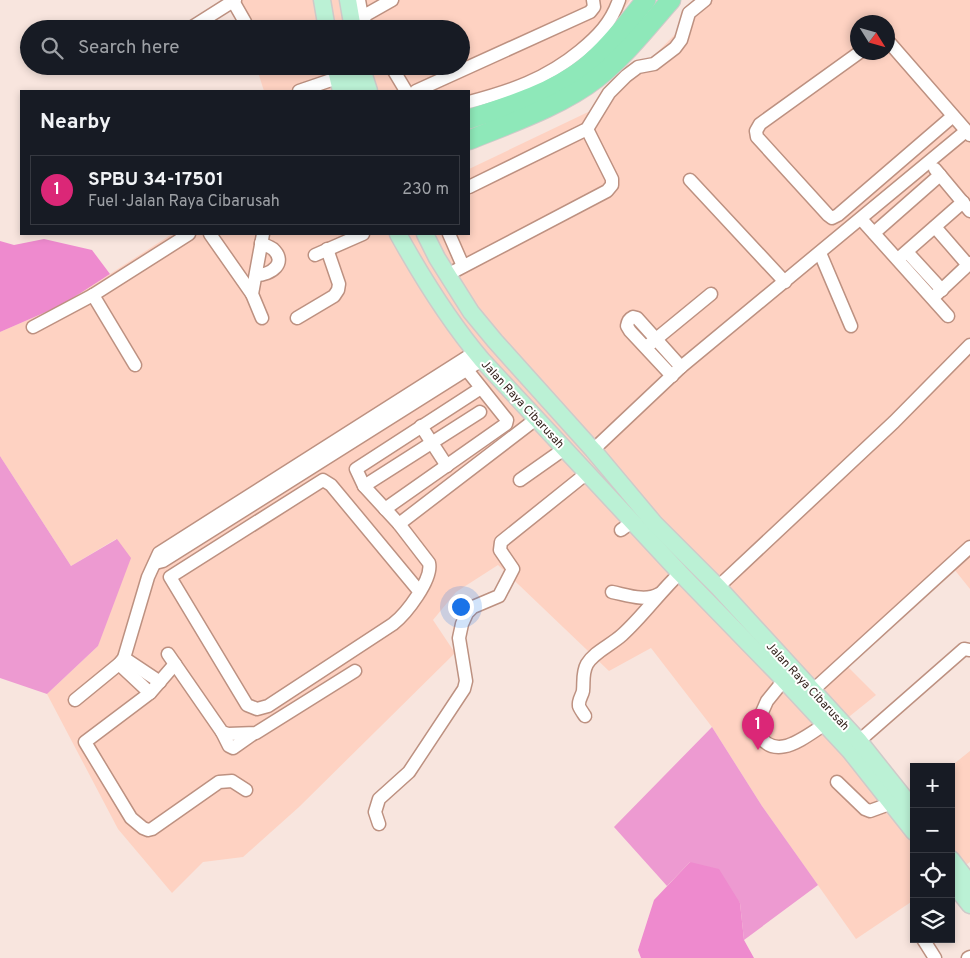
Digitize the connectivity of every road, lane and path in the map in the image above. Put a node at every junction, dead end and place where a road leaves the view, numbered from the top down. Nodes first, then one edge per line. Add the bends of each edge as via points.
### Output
1 (337, 0) edge
2 (348, 0) edge
3 (352, 0) edge
4 (360, 0) edge
5 (392, 0) edge
6 (593, 0) edge
7 (619, 0) edge
8 (671, 0) edge
9 (706, 0) edge
10 (234, 1) edge
11 (323, 2) edge
12 (642, 4) edge
13 (203, 20) edge
14 (244, 20) edge
15 (326, 20) edge
16 (331, 20) edge
17 (340, 20) edge
18 (357, 20) edge
19 (357, 20) edge
20 (358, 20) edge
21 (362, 20) edge
22 (895, 49) edge
23 (850, 59) edge
24 (470, 66) edge
25 (339, 75) edge
26 (352, 75) edge
27 (364, 75) edge
28 (396, 75) edge
29 (451, 75) edge
30 (302, 90) edge
31 (347, 90) edge
32 (356, 90) edge
33 (369, 90) edge
34 (405, 90) edge
35 (418, 90) edge
36 (470, 102) edge
37 (953, 116) junction
38 (470, 119) edge
39 (587, 129) junction
40 (968, 133) edge
41 (470, 140) edge
42 (929, 162) junction
43 (940, 175) junction
44 (690, 180) dead end
45 (470, 187) edge
46 (966, 207) edge
47 (861, 219) junction
48 (935, 227) junction
49 (874, 233) junction
50 (187, 235) edge
51 (211, 235) edge
52 (361, 235) edge
53 (399, 235) edge
54 (406, 235) edge
55 (411, 235) edge
56 (426, 235) edge
57 (449, 235) edge
58 (262, 239) edge
59 (327, 249) junction
60 (820, 254) junction
61 (314, 255) dead end
62 (902, 255) junction
63 (969, 264) edge
64 (463, 266) junction
65 (256, 275) junction
66 (447, 275) junction
67 (784, 282) junction
68 (942, 290) junction
69 (252, 294) junction
70 (711, 294) dead end
71 (93, 295) junction
72 (932, 299) junction
73 (948, 316) dead end
74 (262, 318) dead end
75 (297, 318) dead end
76 (851, 326) dead end
77 (33, 327) dead end
78 (970, 345) edge
79 (964, 355) edge
80 (479, 356) junction
81 (135, 365) dead end
82 (467, 370) junction
83 (677, 372) junction
84 (481, 388) junction
85 (480, 412) dead end
86 (536, 419) junction
87 (421, 426) junction
88 (431, 443) junction
89 (564, 449) junction
90 (593, 450) junction
91 (447, 466) junction
92 (587, 473) junction
93 (520, 480) dead end
94 (364, 486) junction
95 (613, 490) junction
96 (385, 509) junction
97 (399, 524) junction
98 (655, 524) junction
99 (970, 547) edge
100 (159, 559) junction
101 (667, 560) junction
102 (680, 573) junction
103 (170, 578) junction
104 (718, 587) junction
105 (419, 591) junction
106 (612, 592) dead end
107 (659, 594) junction
108 (970, 650) edge
109 (122, 661) junction
110 (355, 671) dead end
111 (784, 680) junction
112 (160, 682) junction
113 (812, 691) junction
114 (150, 693) junction
115 (75, 700) dead end
116 (585, 716) dead end
117 (825, 724) junction
118 (858, 741) junction
119 (837, 782) dead end
120 (246, 790) dead end
121 (892, 803) junction
122 (912, 808) edge
123 (379, 824) dead end
124 (910, 827) edge
125 (955, 864) edge
126 (970, 884) edge
127 (955, 886) edge
128 (970, 905) edge
129 (926, 943) edge
130 (935, 958) edge

1 - 17 main road
2 - 18 main road
3 - 19 street
4 - 20 street
5 - 21 street
6 - 24 street via 594,7 590,12
7 - 36 street via 602,31 558,68 515,89
8 - 41 highway via 599,77 527,116
9 - 39 street via 689,13 681,40 675,48 654,64 638,67 626,76 609,93
10 - 13 street
10 - 14 street
11 - 15 main road
11 - 16 main road
12 - 38 highway via 609,44 550,90
22 - 37 street
23 - 37 street via 760,124 756,131 757,137 828,216 838,215
25 - 30 street
25 - 31 main road
26 - 32 main road
27 - 33 main road
28 - 34 street
29 - 35 street
37 - 40 street
39 - 45 street
39 - 64 street via 612,179 607,191
40 - 42 street
42 - 43 street
42 - 47 street
43 - 46 street
43 - 49 street
44 - 67 street
46 - 48 street
47 - 49 street
47 - 60 street
48 - 62 street
48 - 63 street
49 - 62 street
50 - 71 street
51 - 69 street
52 - 59 street
53 - 80 main road, Jalan Raya Cibarusah via 422,277
54 - 95 main road, Jalan Raya Cibarusah via 466,333 493,366
55 - 95 main road, Jalan Raya Cibarusah via 489,351
56 - 66 main road, Jalan Raya Cibarusah
57 - 64 street
58 - 65 street
58 - 65 street via 274,250 278,263 270,273
59 - 61 street
59 - 75 street via 339,284 338,290 334,296
60 - 67 street
60 - 76 street
62 - 68 street
62 - 72 street
63 - 68 street
64 - 66 street
65 - 69 street
66 - 90 main road, Jalan Raya Cibarusah via 477,319
67 - 83 street
68 - 72 street
69 - 74 street
70 - 83 street via 651,343
71 - 77 street
71 - 81 street
72 - 73 street
78 - 79 street
79 - 104 street
80 - 82 street
80 - 86 main road, Jalan Raya Cibarusah
80 - 100 street
82 - 84 street
82 - 100 street
83 - 90 street
84 - 87 street
84 - 91 street via 507,423
85 - 88 street
86 - 89 main road, Jalan Raya Cibarusah
86 - 97 street
87 - 88 street
87 - 94 street via 356,467
88 - 91 street
88 - 94 street
89 - 92 main road, Jalan Raya Cibarusah
89 - 93 street
90 - 98 main road, Jalan Raya Cibarusah
91 - 96 street
92 - 101 main road, Jalan Raya Cibarusah via 626,526
92 - 123 street via 501,542 500,550 513,569 499,596 473,607 462,624 459,638 466,681 464,689 409,772 379,799 375,812
94 - 96 street
95 - 98 main road, Jalan Raya Cibarusah
95 - 101 main road, Jalan Raya Cibarusah via 662,546
96 - 97 street
97 - 105 street via 430,566
98 - 104 main road, Jalan Raya Cibarusah
99 - 113 street
100 - 103 street
100 - 109 street via 148,577
101 - 102 main road, Jalan Raya Cibarusah
102 - 107 street
102 - 111 main road, Jalan Raya Cibarusah
103 - 105 street via 323,480 331,485
103 - 105 street via 247,705 257,709 268,706 399,620
104 - 113 main road, Jalan Raya Cibarusah
106 - 107 street via 646,599
107 - 116 street via 628,629 587,664 579,700
108 - 118 street via 964,649
109 - 112 street
109 - 114 street
109 - 115 street
110 - 112 street via 253,734 222,732 171,659
111 - 117 main road, Jalan Raya Cibarusah
111 - 117 street via 766,701 755,728 759,737 768,745 781,748 794,744
112 - 114 street
113 - 118 main road, Jalan Raya Cibarusah
114 - 120 street via 86,742 131,818 150,830 219,782 232,781
117 - 121 main road, Jalan Raya Cibarusah
118 - 122 main road, Jalan Raya Cibarusah
119 - 121 street via 870,811
121 - 124 main road, Jalan Raya Cibarusah
125 - 126 main road
127 - 128 main road
129 - 130 street

